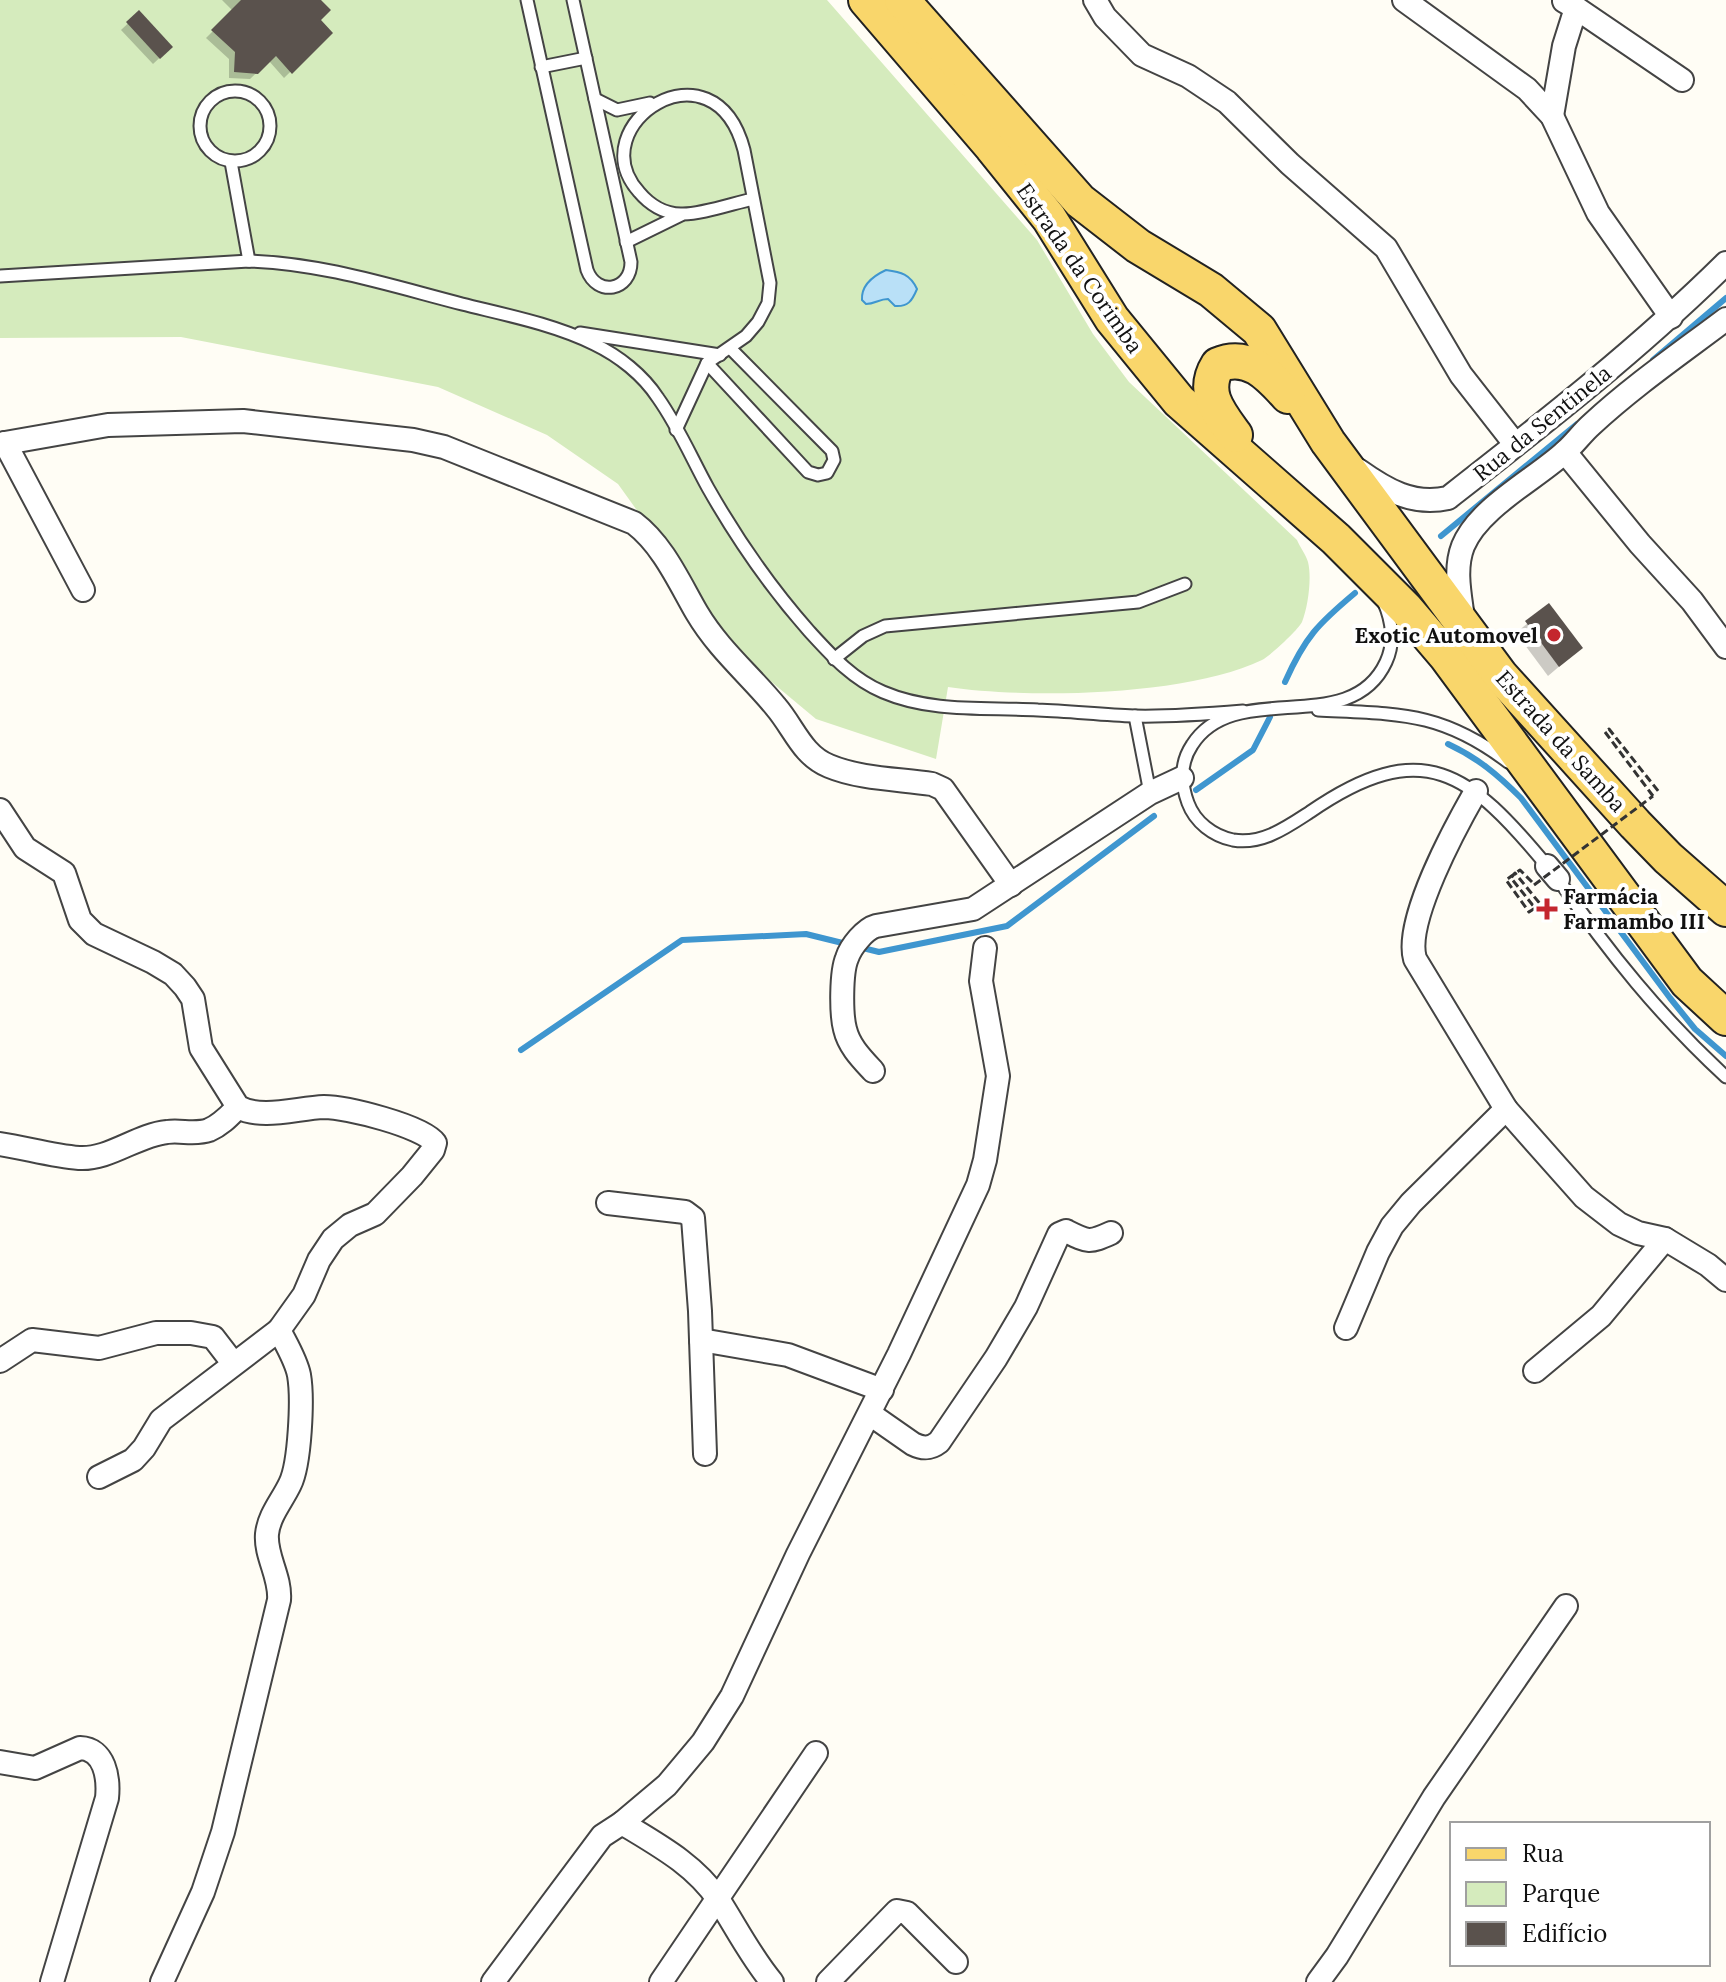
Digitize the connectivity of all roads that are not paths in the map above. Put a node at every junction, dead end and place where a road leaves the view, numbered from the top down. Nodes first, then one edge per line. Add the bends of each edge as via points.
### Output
1 (527, 0) edge
2 (573, 0) edge
3 (866, 0) edge
4 (902, 0) edge
5 (1095, 0) edge
6 (1404, 0) edge
7 (1569, 4) edge
8 (586, 58) junction
9 (541, 67) junction
10 (1682, 80) dead end
11 (670, 97) junction
12 (595, 99) junction
13 (1552, 116) junction
14 (231, 162) junction
15 (753, 199) junction
16 (681, 214) junction
17 (626, 242) junction
18 (249, 261) junction
19 (1726, 263) edge
20 (0, 276) edge
21 (1671, 317) junction
22 (1726, 319) edge
23 (560, 329) junction
24 (725, 352) junction
25 (707, 363) junction
26 (676, 430) junction
27 (2, 444) edge
28 (1515, 444) junction
29 (1333, 448) junction
30 (1565, 452) junction
31 (1276, 486) junction
32 (1336, 539) junction
33 (1185, 584) dead end
34 (83, 590) dead end
35 (1465, 627) junction
36 (1726, 647) edge
37 (834, 659) junction
38 (1281, 708) junction
39 (1243, 711) junction
40 (1135, 716) junction
41 (1182, 778) junction
42 (1476, 791) junction
43 (1150, 793) junction
44 (0, 810) edge
45 (1566, 820) junction
46 (1011, 885) junction
47 (1726, 909) edge
48 (985, 948) dead end
49 (1687, 982) junction
50 (1726, 1007) edge
51 (1726, 1018) edge
52 (873, 1071) dead end
53 (1726, 1077) edge
54 (238, 1107) junction
55 (1506, 1109) junction
56 (0, 1144) edge
57 (608, 1203) dead end
58 (1111, 1233) dead end
59 (1665, 1239) junction
60 (1726, 1280) edge
61 (1346, 1328) dead end
62 (279, 1330) junction
63 (701, 1340) junction
64 (0, 1361) edge
65 (233, 1363) junction
66 (1535, 1371) dead end
67 (882, 1390) junction
68 (870, 1414) junction
69 (705, 1454) dead end
70 (99, 1477) dead end
71 (1566, 1606) dead end
72 (816, 1753) dead end
73 (0, 1762) edge
74 (622, 1823) junction
75 (717, 1898) junction
76 (956, 1962) dead end
77 (52, 1982) edge
78 (162, 1982) edge
79 (493, 1982) edge
80 (661, 1982) edge
81 (772, 1982) edge
82 (828, 1982) edge
83 (1318, 1982) edge

1 - 9 lane
2 - 8 lane
3 - 31 main road, Estrada da Corimba via 1049,218 1132,346 1179,401
4 - 29 main road, Estrada da Corimba via 1080,201 1138,246 1211,290 1259,330
5 - 28 street via 1142,55 1227,102 1386,248 1461,375
6 - 13 street via 1527,89
7 - 10 street
7 - 13 street
8 - 9 lane
8 - 12 lane
9 - 17 lane via 594,283 616,287 628,277
11 - 12 lane via 623,110
11 - 15 lane via 710,100 727,113 739,130
11 - 16 lane via 639,117 625,151 634,187 663,211
12 - 17 lane
13 - 21 street via 1598,213
14 - 14 lane via 263,148 271,126 255,97 233,91 212,99 200,119 209,151
14 - 18 lane
15 - 16 lane
15 - 24 lane via 770,283 768,303 746,336
16 - 17 lane
18 - 20 lane
18 - 23 lane via 307,266
19 - 21 street, Rua da Sentinela
21 - 28 street, Rua da Sentinela
22 - 30 street, Rua da Sentinela via 1619,401
23 - 24 lane
23 - 26 lane via 632,368 658,397
24 - 25 lane
24 - 25 lane via 832,451 827,473 808,472
25 - 26 lane
26 - 37 lane via 745,549
27 - 34 street
27 - 46 street via 108,425 243,421 413,440 444,447 634,523 655,542 708,631 775,705 803,747 825,765 843,771 943,789
28 - 29 street, Rua da Sentinela via 1448,498 1433,501 1394,493
29 - 31 main road via 1256,366 1238,360 1218,365 1210,381 1212,401
29 - 35 main road, Estrada da Samba
30 - 35 street, Rua da Sentinela via 1480,520 1464,543 1458,574
30 - 36 street
31 - 32 main road, Estrada da Samba
32 - 38 lane, Estrada da Samba via 1385,605 1391,630 1388,659 1363,691 1329,703
32 - 45 main road, Estrada da Samba via 1446,656
33 - 37 lane via 1138,602 885,626
35 - 47 main road, Estrada da Samba via 1501,676 1635,824
37 - 40 lane via 881,692 909,701
38 - 39 lane, Estrada da Samba
38 - 45 lane, Estrada da Samba via 1403,714 1441,723 1520,771
39 - 40 lane
39 - 41 lane, Estrada da Samba via 1202,731 1187,752
40 - 43 lane
41 - 42 lane via 1196,817 1222,837 1237,841 1274,835 1351,788 1400,771 1429,770
41 - 43 street
42 - 53 lane via 1511,823 1547,877 1672,1026
42 - 55 street via 1443,854 1412,946 1431,987
43 - 46 street
44 - 54 street via 25,848 64,873 80,920 94,934 153,962 185,987 193,999 201,1048
45 - 49 main road, Estrada da Samba
46 - 52 street via 973,909 864,932 846,958 843,1010 845,1031
48 - 67 street via 981,981 998,1076 985,1160
49 - 50 main road
49 - 51 main road, Estrada da Samba
54 - 56 street via 208,1130 167,1132 81,1158
54 - 62 street via 259,1113 326,1107 354,1112 424,1132 435,1143 375,1214 333,1239
55 - 59 street via 1584,1197 1619,1224
55 - 61 street via 1392,1226
57 - 63 street via 685,1212 693,1218
58 - 68 street via 1093,1241 1066,1231 1059,1234 996,1358 933,1447 919,1448
59 - 60 street
59 - 66 street via 1601,1316
62 - 65 street
62 - 78 street via 298,1371 300,1398 294,1473 266,1537 279,1600 223,1832 203,1892
63 - 67 street via 788,1355
63 - 69 street
64 - 65 street via 32,1340 99,1348 156,1333 191,1333 213,1337
65 - 70 street via 161,1420 133,1460
67 - 68 street
68 - 74 street via 732,1696 667,1785
71 - 83 street via 1434,1797
72 - 75 street
73 - 77 street via 35,1768 89,1748 107,1774 107,1798
74 - 75 street via 683,1861
74 - 79 street via 602,1836
75 - 80 street
75 - 81 street
76 - 82 street via 907,1913 897,1911

